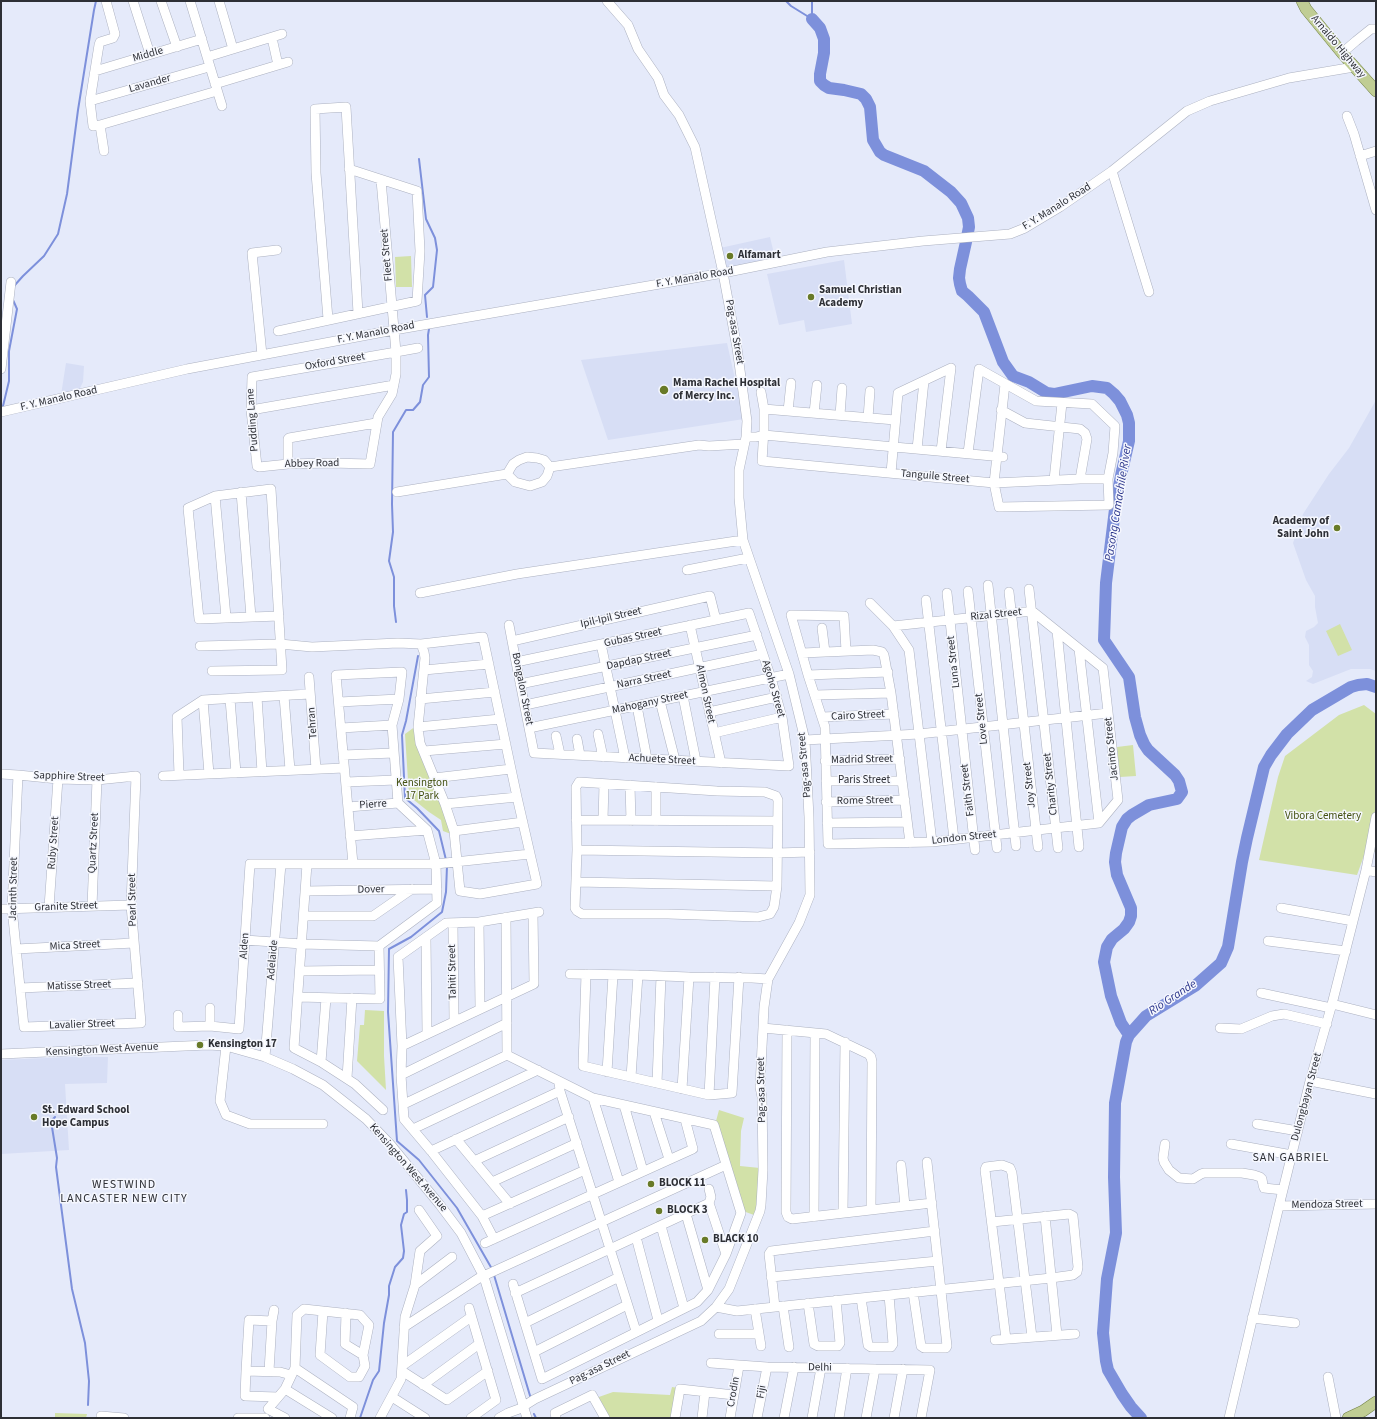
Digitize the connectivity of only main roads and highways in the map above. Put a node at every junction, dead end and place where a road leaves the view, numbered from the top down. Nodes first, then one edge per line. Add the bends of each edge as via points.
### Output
1 (1302, 1) edge
2 (1376, 91) edge
3 (1376, 1402) edge
4 (1348, 1418) edge

1 - 2 main road, Arnaldo Highway via 1342,54
3 - 4 main road

